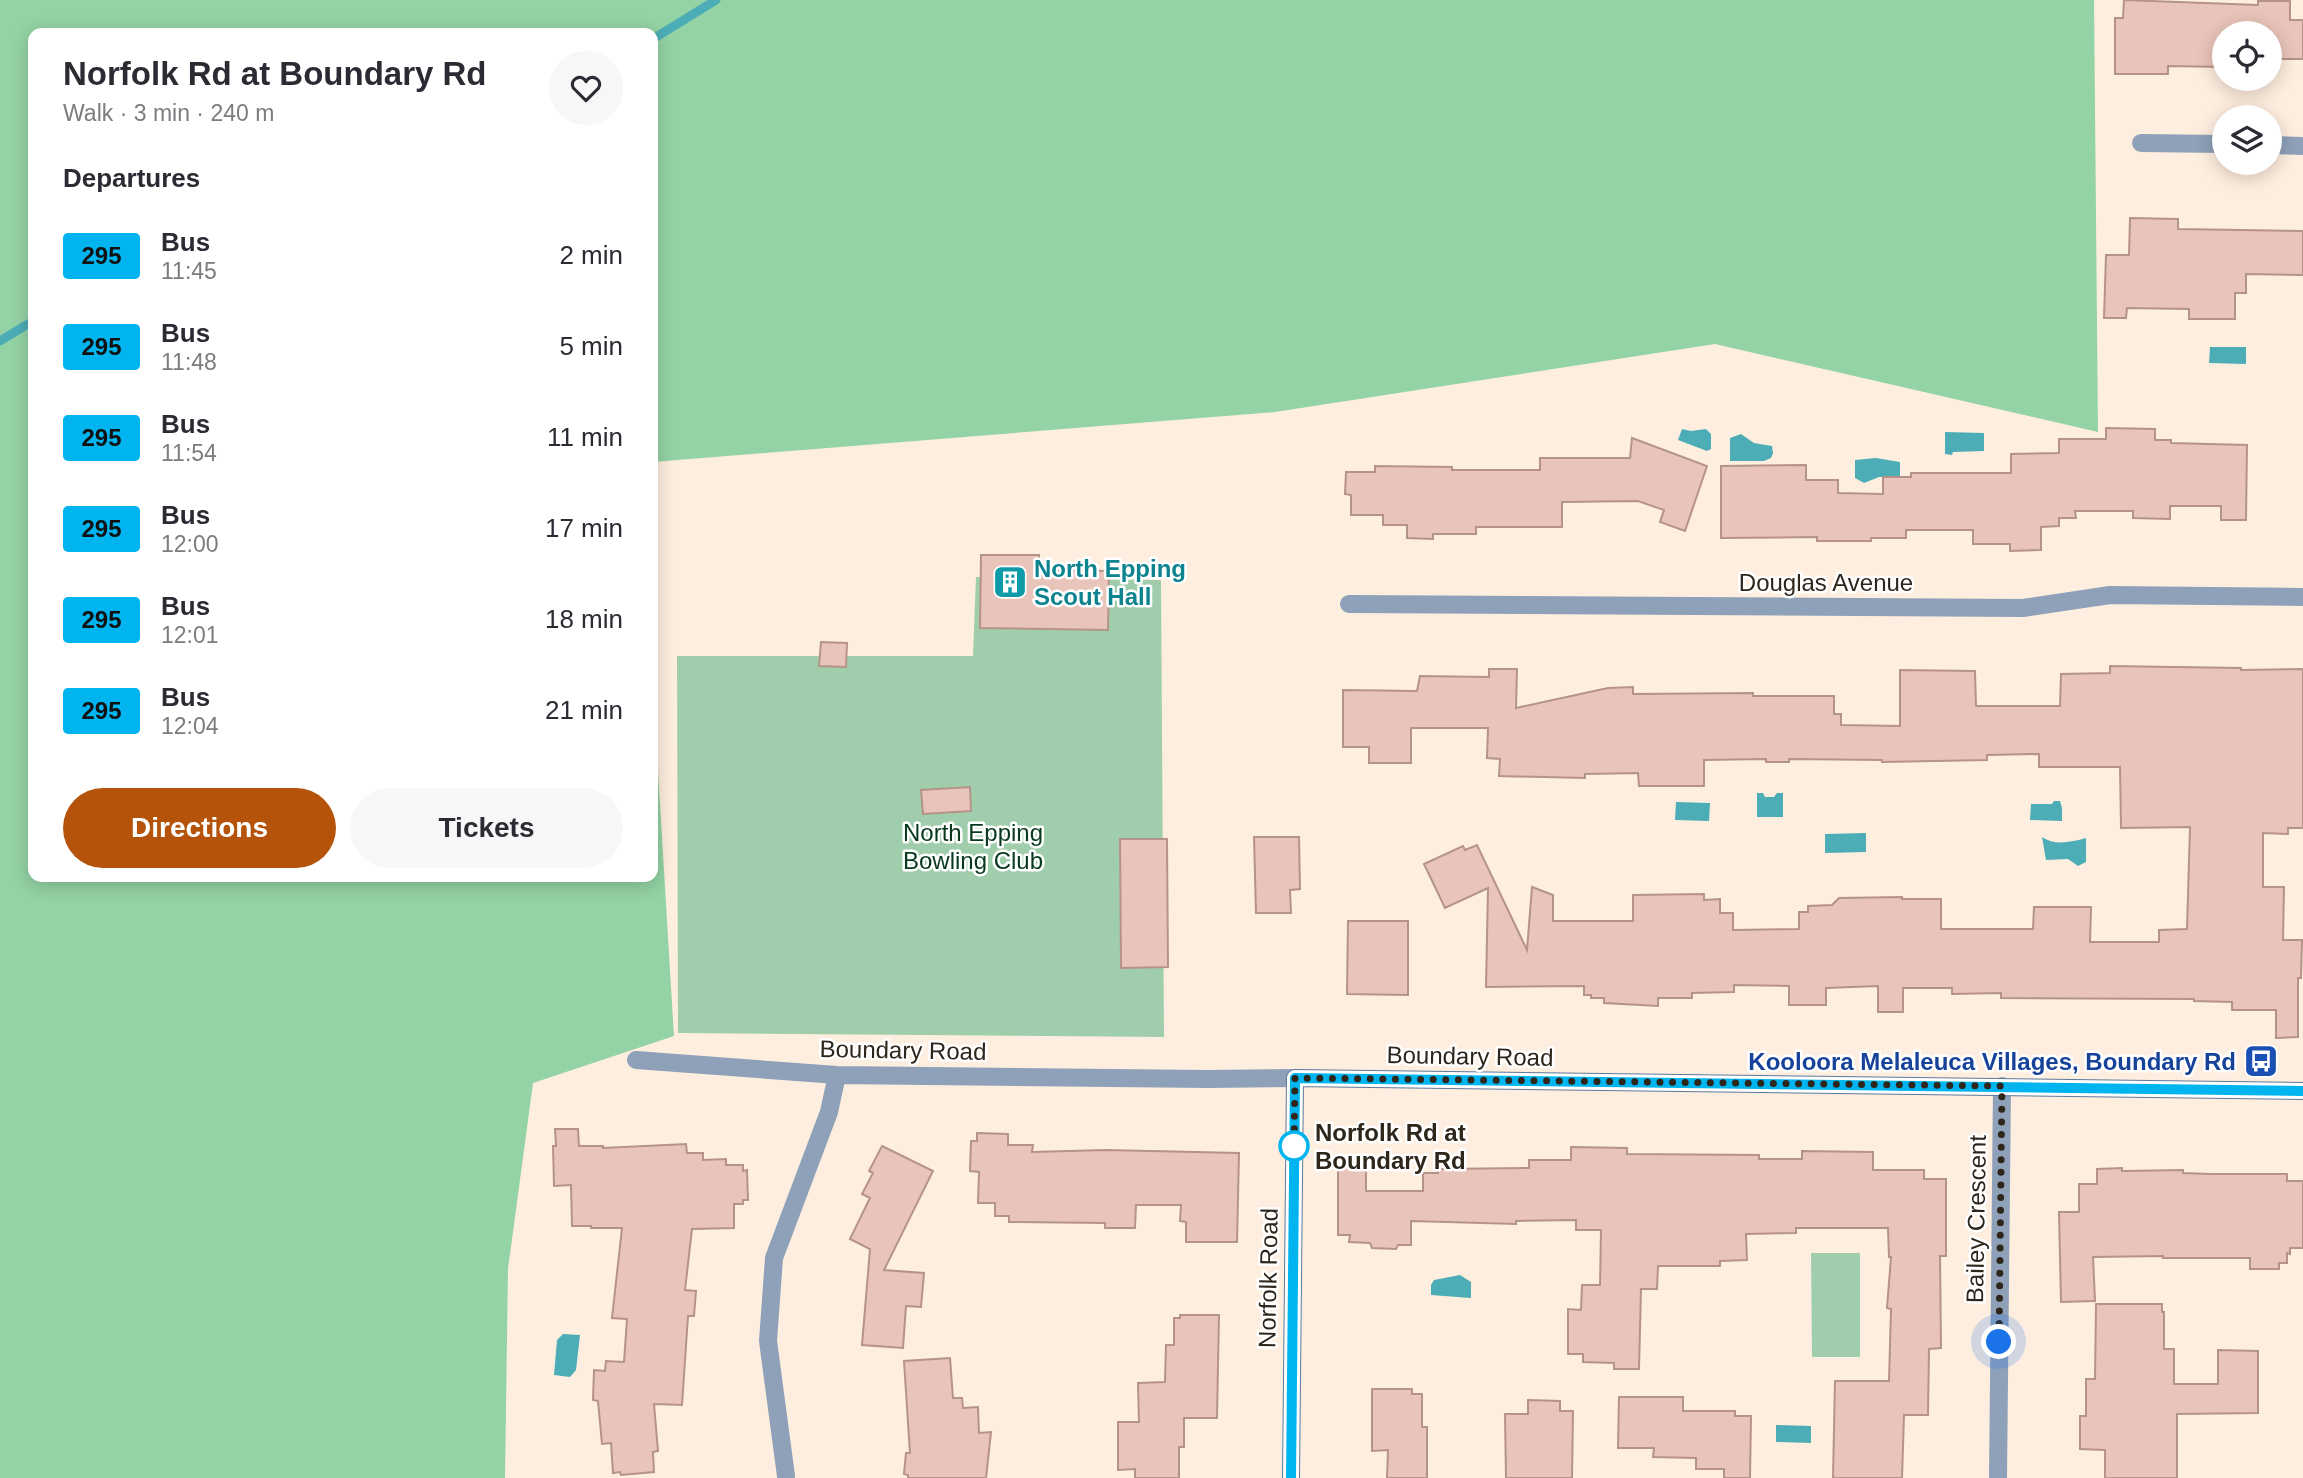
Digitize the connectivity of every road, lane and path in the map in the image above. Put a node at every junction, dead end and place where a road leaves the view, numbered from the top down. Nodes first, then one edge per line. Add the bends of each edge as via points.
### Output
1 (2141, 143) dead end
2 (2212, 144) edge
3 (2282, 145) edge
4 (2303, 146) edge
5 (2303, 597) edge
6 (1349, 604) dead end
7 (636, 1060) dead end
8 (836, 1074) junction
9 (1295, 1078) junction
10 (2002, 1086) junction
11 (2303, 1091) edge
12 (786, 1476) edge
13 (1291, 1478) edge
14 (1998, 1478) edge

1 - 2 street
3 - 4 street
5 - 6 street, Douglas Avenue via 2110,595 2023,608
7 - 8 street, Boundary Road
8 - 9 street, Boundary Road
8 - 12 street via 829,1112 774,1258 768,1341
9 - 10 street, Boundary Road
9 - 13 street, Norfolk Road
10 - 11 street, Boundary Road
10 - 14 street, Bailey Crescent

